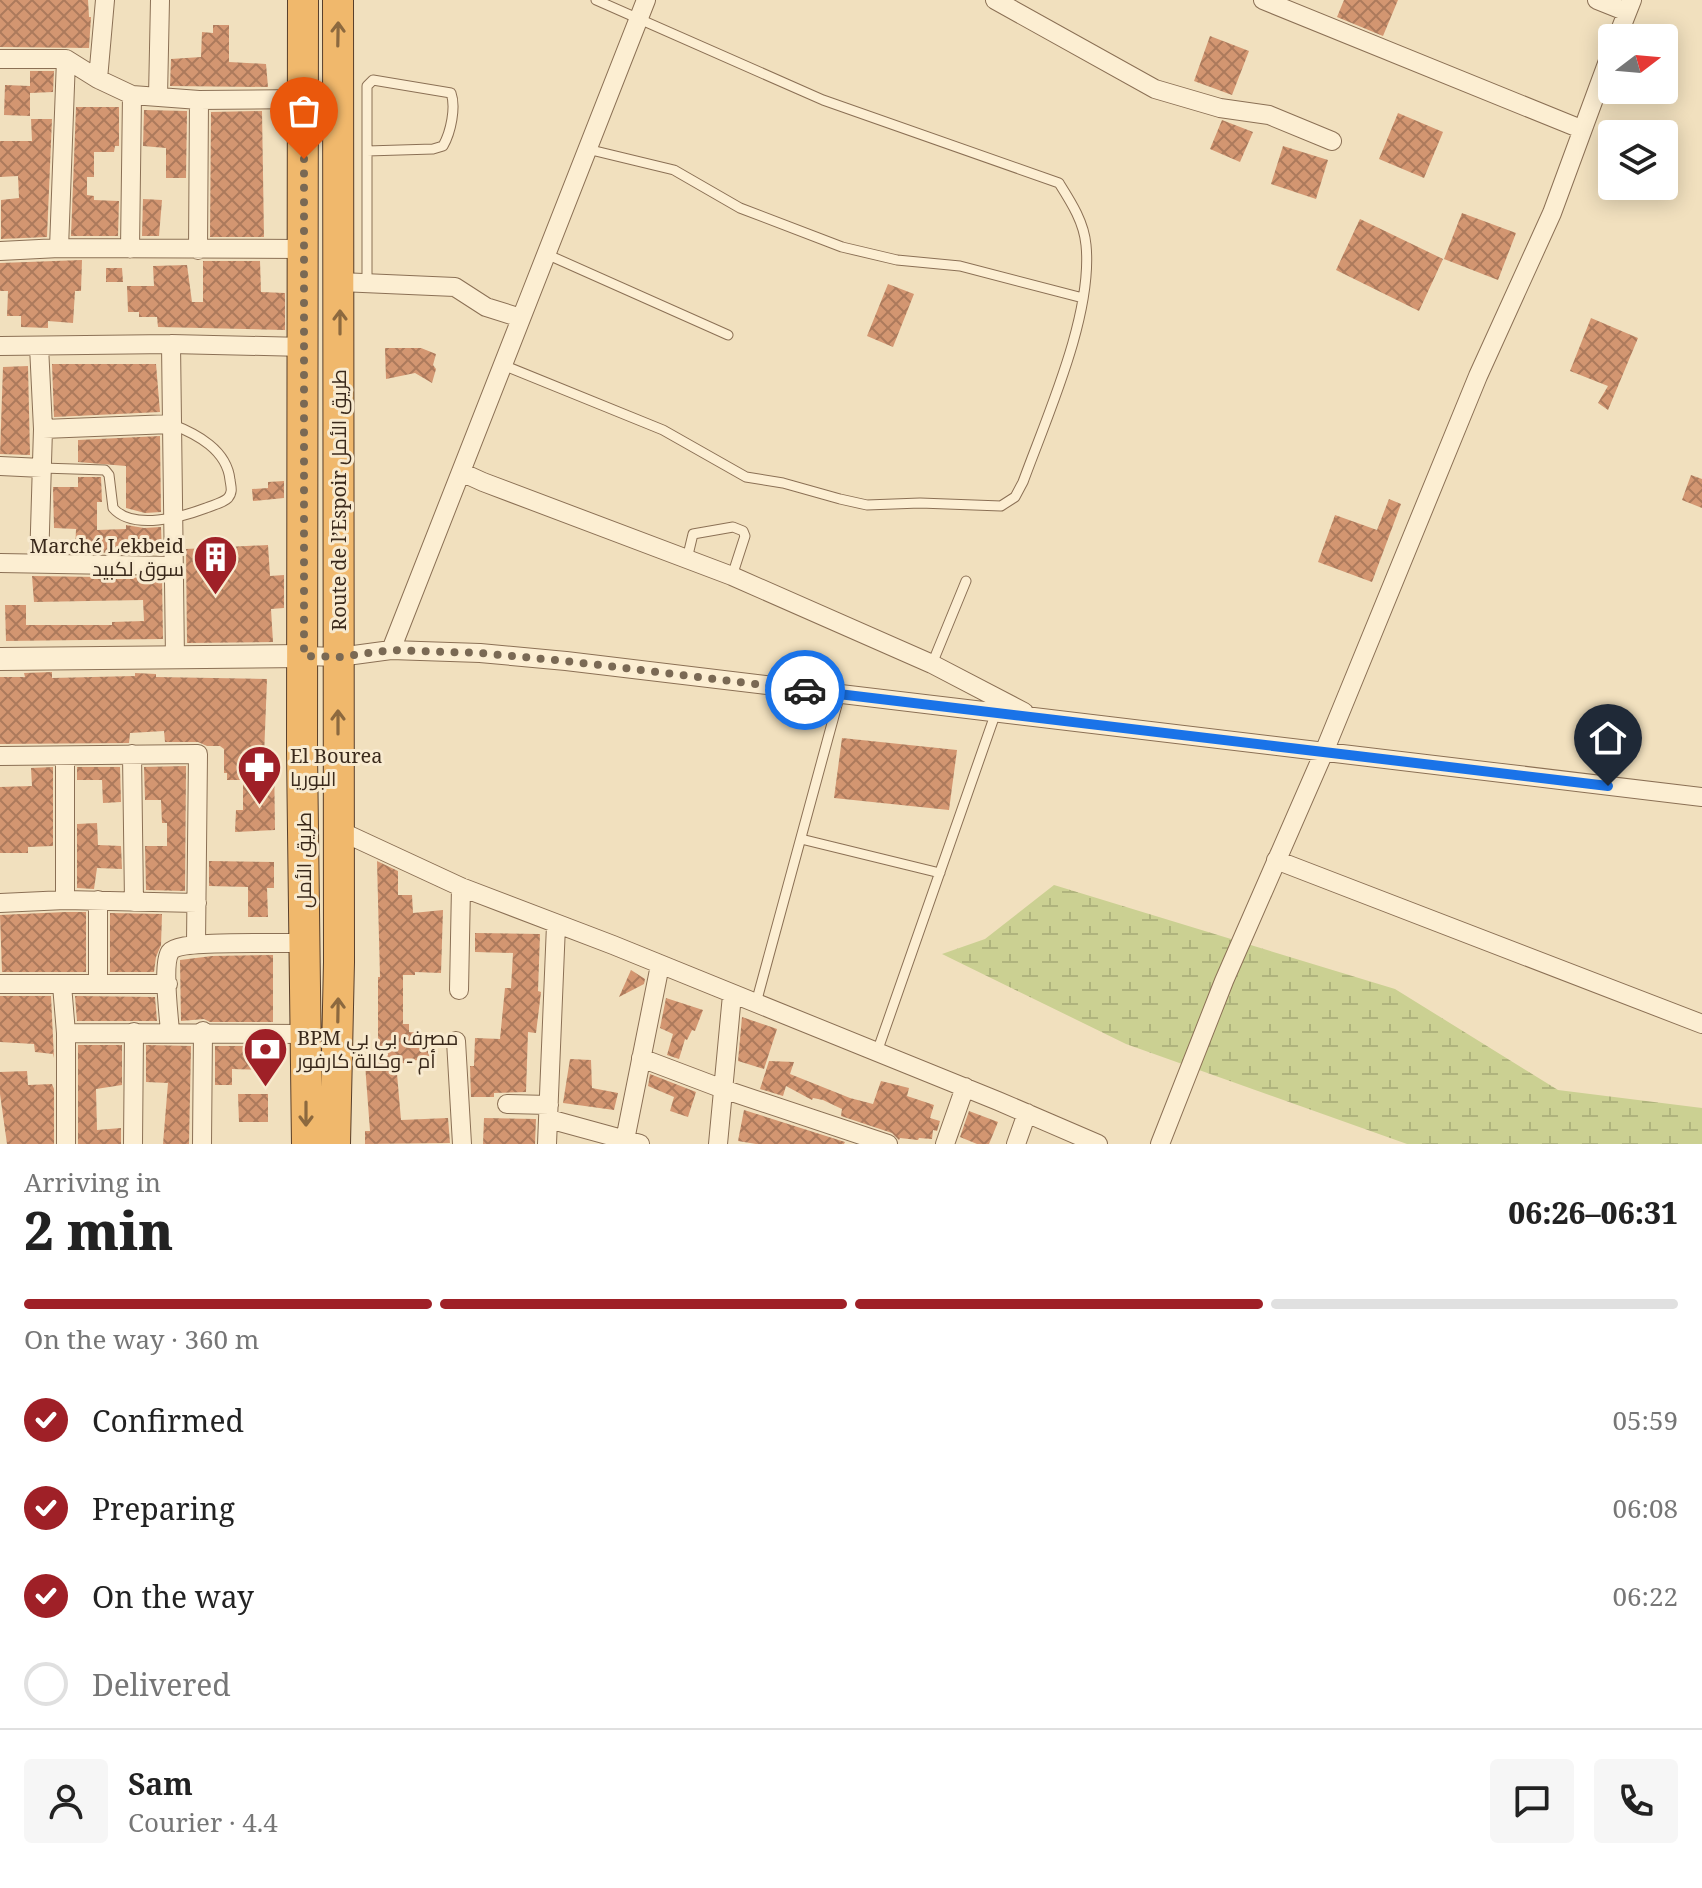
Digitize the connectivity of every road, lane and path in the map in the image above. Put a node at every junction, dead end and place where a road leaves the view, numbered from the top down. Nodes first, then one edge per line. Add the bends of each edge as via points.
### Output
1 (105, 0) edge
2 (160, 0) edge
3 (303, 0) edge
4 (338, 0) edge
5 (596, 0) edge
6 (646, 0) edge
7 (995, 0) edge
8 (1263, 0) edge
9 (1597, 0) edge
10 (1629, 6) edge
11 (638, 20) junction
12 (0, 59) edge
13 (66, 59) junction
14 (98, 79) junction
15 (1598, 86) edge
16 (132, 95) junction
17 (158, 97) junction
18 (304, 99) junction
19 (199, 100) junction
20 (1581, 129) junction
21 (1332, 141) dead end
22 (587, 149) junction
23 (367, 151) junction
24 (59, 248) junction
25 (130, 249) junction
26 (304, 249) junction
27 (198, 250) junction
28 (0, 251) edge
29 (546, 254) junction
30 (353, 283) junction
31 (1083, 298) junction
32 (521, 318) junction
33 (728, 335) dead end
34 (171, 344) junction
35 (0, 346) edge
36 (39, 346) junction
37 (304, 347) junction
38 (503, 365) junction
39 (171, 424) junction
40 (43, 429) junction
41 (0, 466) edge
42 (42, 468) junction
43 (461, 472) junction
44 (173, 520) junction
45 (687, 559) junction
46 (0, 563) edge
47 (39, 564) junction
48 (173, 566) junction
49 (732, 576) junction
50 (966, 581) dead end
51 (391, 650) junction
52 (304, 656) junction
53 (339, 657) junction
54 (0, 659) edge
55 (175, 659) junction
56 (932, 664) junction
57 (840, 694) junction
58 (996, 712) junction
59 (1033, 717) junction
60 (1324, 752) junction
61 (132, 754) junction
62 (0, 756) edge
63 (65, 757) junction
64 (1702, 797) edge
65 (338, 830) junction
66 (801, 839) junction
67 (1276, 860) junction
68 (940, 873) junction
69 (461, 887) junction
70 (65, 900) junction
71 (98, 900) junction
72 (134, 902) junction
73 (0, 903) edge
74 (197, 903) junction
75 (556, 925) junction
76 (196, 943) junction
77 (304, 943) junction
78 (660, 965) junction
79 (98, 982) junction
80 (0, 984) edge
81 (168, 984) junction
82 (62, 985) junction
83 (459, 990) dead end
84 (732, 995) junction
85 (756, 1004) junction
86 (1702, 1024) edge
87 (203, 1031) junction
88 (134, 1032) junction
89 (170, 1032) junction
90 (66, 1033) junction
91 (306, 1034) junction
92 (456, 1041) dead end
93 (877, 1052) junction
94 (641, 1058) junction
95 (965, 1087) junction
96 (723, 1089) junction
97 (507, 1104) dead end
98 (549, 1112) junction
99 (1027, 1113) junction
100 (633, 1142) edge
101 (1091, 1142) edge
102 (66, 1144) edge
103 (133, 1144) edge
104 (202, 1144) edge
105 (307, 1144) edge
106 (335, 1144) edge
107 (462, 1144) edge
108 (547, 1144) edge
109 (718, 1144) edge
110 (888, 1144) edge
111 (945, 1144) edge
112 (1016, 1144) edge
113 (1160, 1144) edge

1 - 14 street
2 - 17 street
3 - 18 highway, طريق الأمل
30 -> 4 highway, Route de l’Espoir طريق الأمل via 337,170
5 - 11 lane
6 - 11 street
7 - 21 street via 1155,89 1220,108 1269,115
8 - 20 street
9 - 10 street
11 - 22 street
11 - 31 lane via 823,100 1059,183 1077,213 1086,245
12 - 13 street
13 - 14 street
13 - 24 street
14 - 16 street
15 - 20 street
16 - 17 street
16 - 25 street
17 - 19 street
18 - 19 street
18 - 26 highway, طريق الأمل
19 - 27 street
20 - 60 street via 1552,213 1478,376
22 - 29 street
22 - 31 lane via 674,170 740,208 842,247 897,260 960,266
23 - 23 lane via 443,146 454,100 451,93 373,80 367,86
23 - 30 lane
24 - 25 street
24 - 28 street
25 - 27 street
26 - 27 street
26 - 37 highway, طريق الأمل
29 - 32 street
29 - 33 lane
30 - 32 street via 455,287 486,307
53 -> 30 highway, Route de l’Espoir طريق الأمل
31 - 38 lane via 1065,367 1023,482 1015,497 1001,506 867,505 746,477 663,430
32 - 38 street
34 - 36 street
34 - 37 street
34 - 39 street
35 - 36 street
36 - 40 street
37 - 52 highway, طريق الأمل
38 - 43 street
39 - 40 street
39 - 44 street
39 - 44 lane via 195,433 216,450 229,471 232,492 226,501
40 - 42 street
41 - 42 street
42 - 44 lane via 105,470 113,508 123,518
42 - 47 street
43 - 45 street
43 - 51 street
44 - 48 street
45 - 49 street
45 - 49 lane via 693,534 733,527 745,536
46 - 47 street
47 - 48 street
48 - 55 street
49 - 56 street
50 - 56 lane
51 - 53 street
51 - 57 street via 566,661
52 - 53 street
52 - 55 street
52 - 77 highway, طريق الأمل
65 -> 53 highway, Route de l’Espoir طريق الأمل
54 - 55 street
56 - 59 street
57 - 58 street
57 - 66 lane
58 - 59 street
58 - 68 lane
59 - 60 street
60 - 64 street
60 - 67 street
61 - 63 street
61 - 72 street
61 - 74 street via 198,754
62 - 63 street
63 - 70 street
65 - 69 street
106 -> 65 highway, Route de l’Espoir طريق الأمل
66 - 68 lane
66 - 85 lane
67 - 86 street
67 - 113 street
68 - 93 lane
69 - 75 street
69 - 83 street
70 - 71 street
70 - 73 street
71 - 72 street
71 - 79 street
72 - 74 street
74 - 76 street
75 - 78 street
75 - 98 street
76 - 77 street
76 - 81 street via 170,953
77 - 91 highway, طريق الأمل
78 - 84 street
78 - 94 street
79 - 81 street
79 - 82 street
80 - 82 street
81 - 89 street
82 - 90 street
84 - 85 street
84 - 96 street
85 - 93 street
87 - 89 street
87 - 91 street
87 - 104 street
88 - 89 street
88 - 90 street
88 - 103 street
90 - 102 street
91 -> 105 highway, طريق الأمل
92 - 107 street
93 - 95 street
94 - 96 street
94 - 100 street
95 - 99 street
95 - 111 street
96 - 109 street
96 - 110 street
97 - 98 street
98 - 100 street
98 - 108 street
99 - 101 street
99 - 112 street

